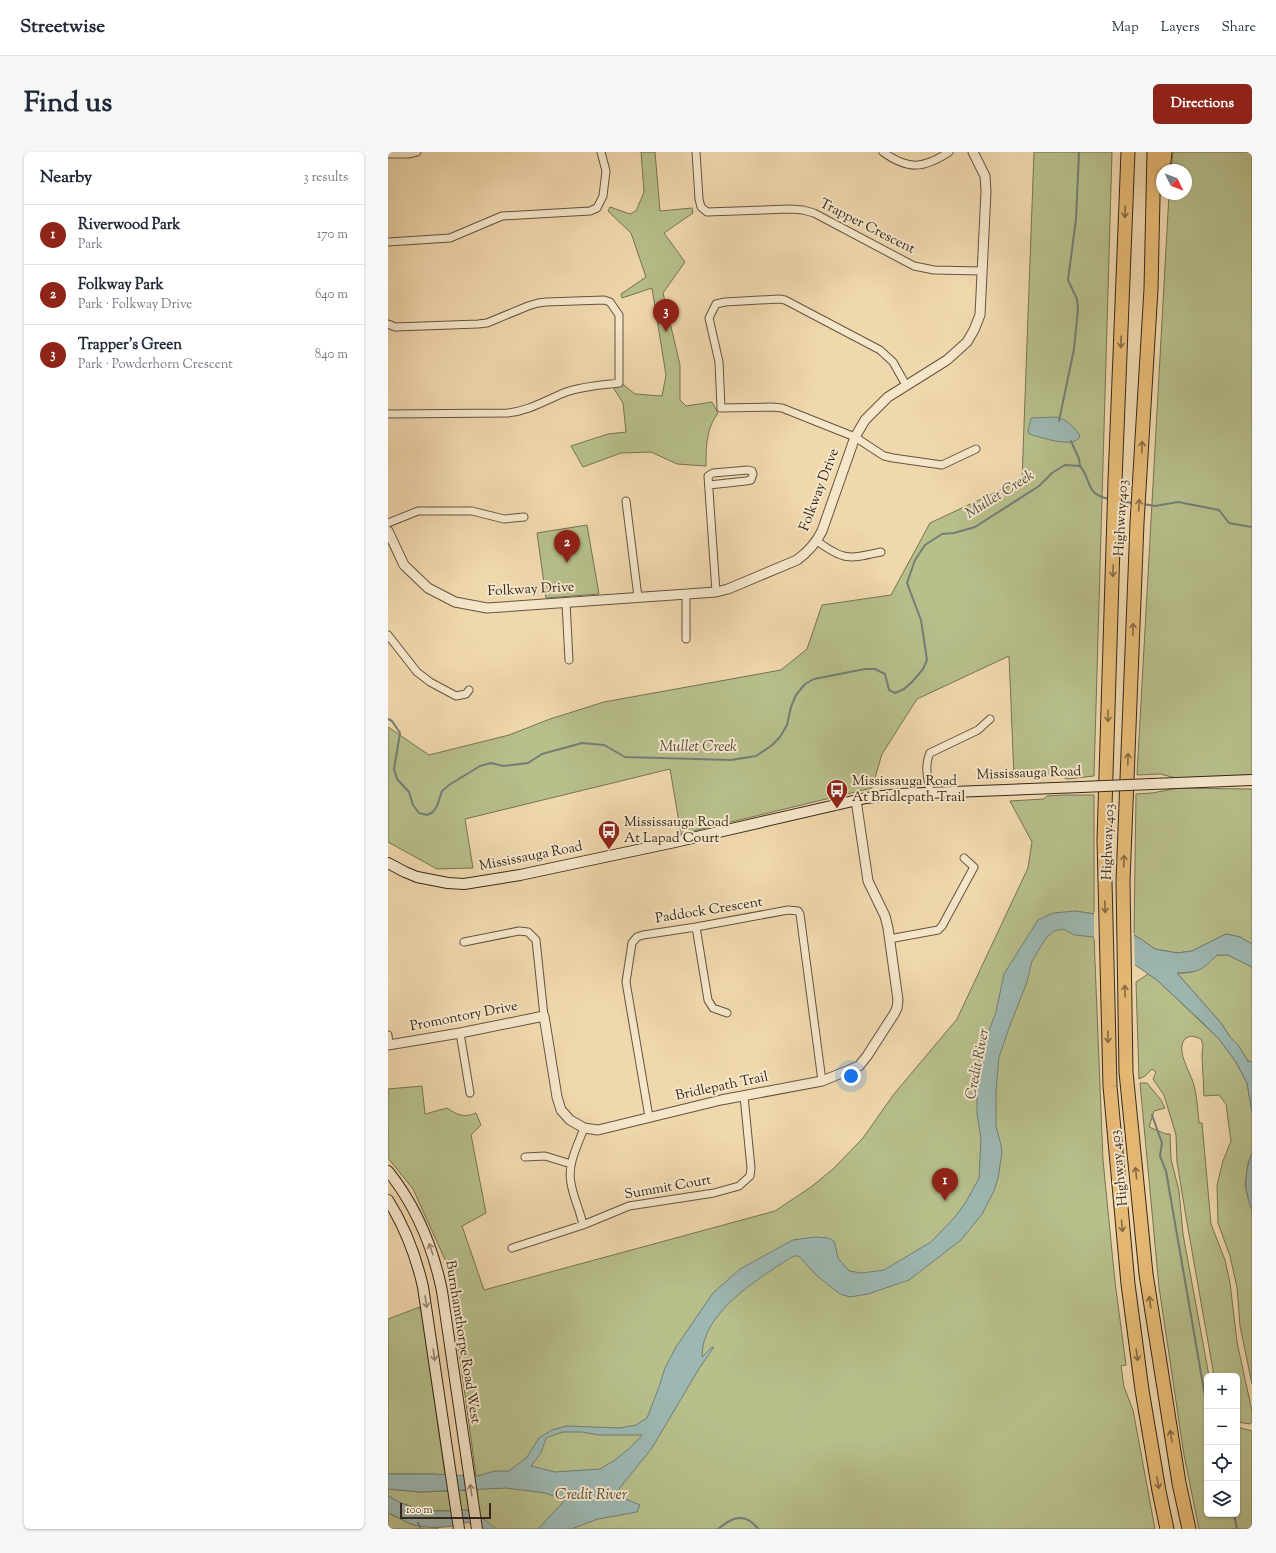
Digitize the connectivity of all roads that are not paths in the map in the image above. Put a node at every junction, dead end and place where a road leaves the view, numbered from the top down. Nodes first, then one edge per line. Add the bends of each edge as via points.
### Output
1 (417, 152) edge
2 (600, 152) edge
3 (696, 152) edge
4 (883, 152) edge
5 (949, 152) edge
6 (974, 152) edge
7 (1125, 152) edge
8 (1128, 152) edge
9 (1154, 152) edge
10 (1165, 152) edge
11 (388, 154) edge
12 (1164, 164) edge
13 (1126, 173) junction
14 (1161, 200) edge
15 (388, 242) edge
16 (982, 271) junction
17 (1151, 288) junction
18 (388, 324) edge
19 (906, 385) junction
20 (388, 414) edge
21 (855, 437) junction
22 (976, 449) dead end
23 (709, 485) junction
24 (626, 501) dead end
25 (524, 517) dead end
26 (388, 523) edge
27 (388, 531) edge
28 (817, 541) junction
29 (881, 552) dead end
30 (716, 592) junction
31 (686, 594) junction
32 (638, 597) junction
33 (566, 603) junction
34 (388, 635) edge
35 (686, 639) dead end
36 (569, 660) dead end
37 (469, 690) dead end
38 (990, 719) dead end
39 (1252, 780) edge
40 (930, 792) junction
41 (856, 800) junction
42 (964, 858) dead end
43 (388, 863) edge
44 (696, 927) junction
45 (889, 940) junction
46 (464, 942) dead end
47 (727, 1013) dead end
48 (544, 1016) junction
49 (460, 1033) junction
50 (388, 1035) edge
51 (389, 1045) edge
52 (822, 1080) junction
53 (470, 1093) dead end
54 (744, 1096) junction
55 (649, 1117) junction
56 (584, 1128) junction
57 (525, 1157) dead end
58 (571, 1164) junction
59 (388, 1171) edge
60 (388, 1200) edge
61 (583, 1225) junction
62 (512, 1248) dead end
63 (459, 1529) edge
64 (476, 1529) edge
65 (1167, 1529) edge
66 (1189, 1529) edge

1 - 11 street
2 - 15 street via 606,171 603,196 597,208 590,211 502,216 450,238
3 - 16 street, Trapper Crescent via 699,199 701,207 707,212 803,210 814,213 914,266 934,270
4 - 5 street via 901,164 912,165 925,164
6 - 16 street, Folkway Drive via 985,176 986,190
7 - 13 highway
8 - 13 highway, Highway 403
9 - 17 highway, Highway 403
10 - 12 highway
13 -> 65 highway, Highway 403 via 1104,840 1110,1086 1128,1284 1142,1390
14 - 17 highway
16 - 19 street, Folkway Drive via 980,315 967,342 947,360
66 -> 17 highway, Highway 403 via 1179,1482 1146,1274 1128,1086 1123,881 1137,523
18 - 20 street via 395,327 478,324 498,320 538,302 604,300 610,302 619,315 619,383 578,388 520,412
19 - 21 street, Folkway Drive via 888,397 865,420
19 - 21 street via 892,362 880,350 794,304 779,299 716,304 709,318 719,362 721,408 782,408
21 - 22 street via 884,456 942,465
21 - 28 street, Folkway Drive
23 - 23 street via 751,480 753,474 748,470 713,473 708,476
23 - 30 street
24 - 32 street
25 - 26 street via 504,519 472,511 418,511
27 - 33 street, Folkway Drive via 404,565 428,588 455,602 487,608
28 - 29 street via 837,555 845,557
28 - 30 street, Folkway Drive via 805,554 786,565
30 - 31 street, Folkway Drive
31 - 32 street, Folkway Drive
31 - 35 street
32 - 33 street, Folkway Drive
33 - 36 street
34 - 37 street via 414,668 430,682 456,696 466,694
38 - 40 street via 978,730 930,753 927,759
39 - 40 main road, Mississauga Road, bridge
40 - 41 main road, Mississauga Road
41 - 43 main road, Mississauga Road via 720,832 483,882 448,884 431,881 404,872
41 - 45 street, Bridlepath Trail via 868,881 885,916
42 - 45 street via 974,867 942,926 938,930
44 - 47 street via 708,1000 713,1008
44 - 52 street, Paddock Crescent via 788,910 798,911
44 - 55 street, Paddock Crescent via 643,934 632,943 627,986
45 - 52 street, Bridlepath Trail via 897,1008 859,1066
46 - 48 street via 519,931 528,932 536,940
48 - 49 street, Promontory Drive
48 - 56 street via 561,1110 570,1120
49 - 51 street, Promontory Drive
49 - 53 street
50 - 51 street
52 - 54 street, Bridlepath Trail
54 - 55 street, Bridlepath Trail
54 - 61 street, Summit Court via 751,1168 750,1176 739,1186 714,1193 629,1206
55 - 56 street, Bridlepath Trail via 598,1130
56 - 58 street
57 - 58 street via 545,1156
58 - 61 street via 570,1182
64 -> 59 main road, Burnhamthorpe Road West via 439,1276 429,1244 412,1207
60 -> 63 main road via 402,1224 423,1287
61 - 62 street, Summit Court

